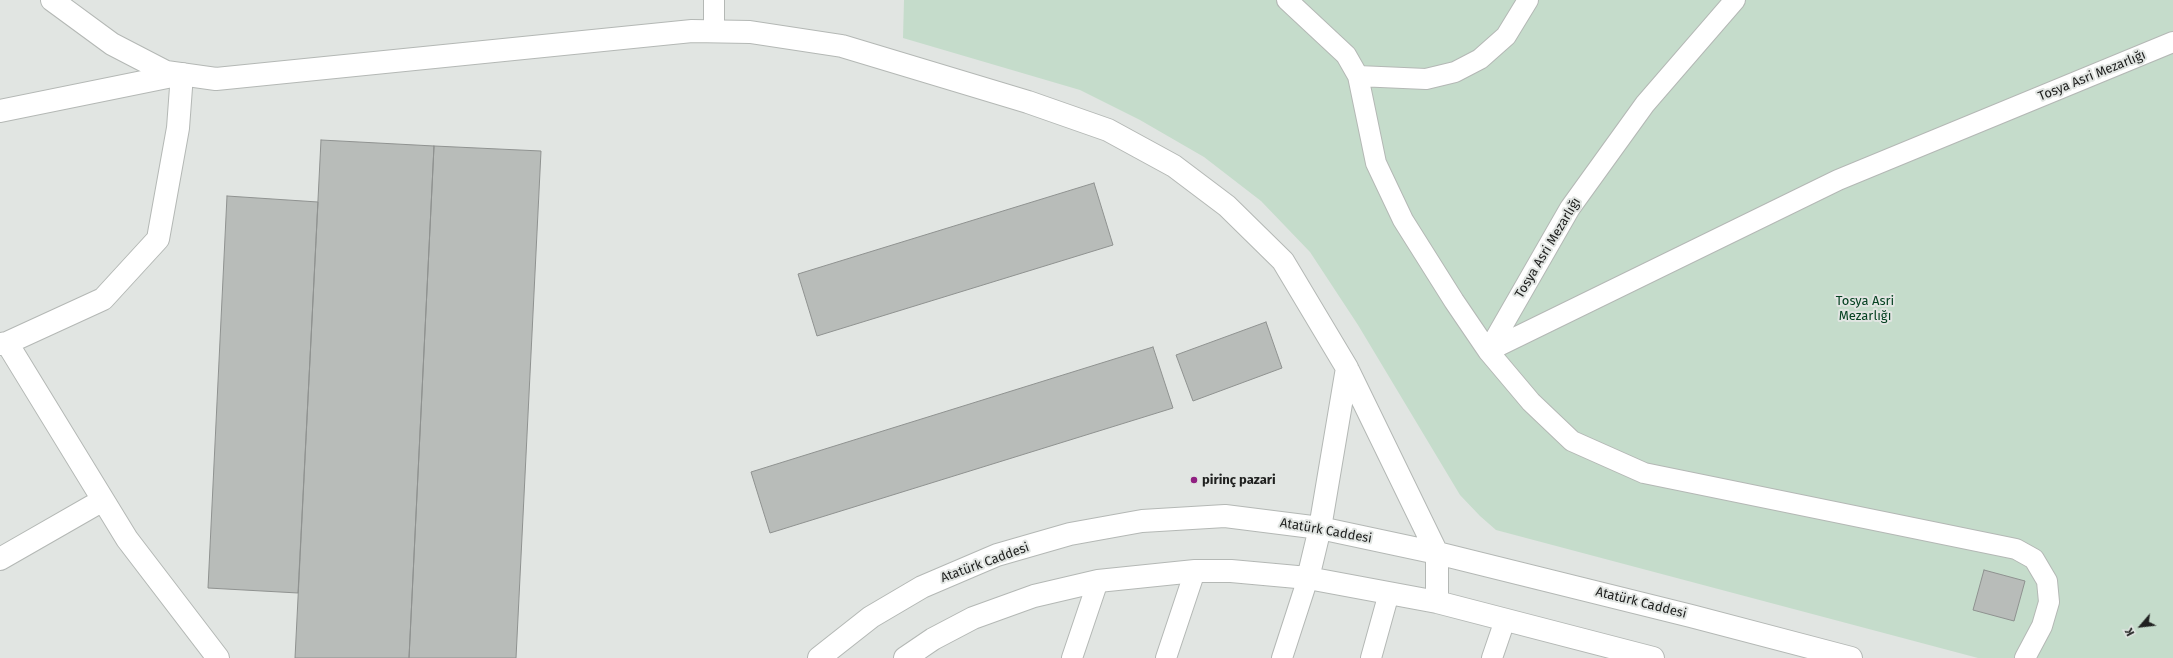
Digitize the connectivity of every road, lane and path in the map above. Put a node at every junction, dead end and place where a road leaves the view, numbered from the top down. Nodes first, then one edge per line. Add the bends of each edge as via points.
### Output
1 (52, 0) edge
2 (714, 0) edge
3 (1287, 0) edge
4 (1528, 0) edge
5 (1735, 0) edge
6 (714, 32) junction
7 (2173, 42) edge
8 (182, 74) junction
9 (1358, 76) junction
10 (0, 111) edge
11 (4, 344) edge
12 (1488, 351) junction
13 (1347, 368) junction
14 (104, 500) junction
15 (1320, 528) junction
16 (1438, 553) junction
17 (0, 559) edge
18 (1195, 571) junction
19 (1308, 578) junction
20 (1098, 581) junction
21 (1389, 593) junction
22 (1437, 602) junction
23 (1505, 620) junction
24 (1598, 651) edge
25 (218, 658) edge
26 (819, 658) edge
27 (905, 658) edge
28 (1072, 658) edge
29 (1166, 658) edge
30 (1282, 658) edge
31 (1371, 658) edge
32 (1492, 658) edge
33 (1653, 658) edge
34 (1851, 658) edge
35 (2025, 658) edge

1 - 8 main road via 112,44 166,72
2 - 6 lane
3 - 9 lane via 1346,55
4 - 9 lane via 1506,36 1480,59 1455,72 1426,79
5 - 12 lane, Tosya Asri Mezarlığı via 1645,104 1570,208
6 - 8 main road via 692,31 216,79
6 - 13 main road via 750,32 842,46 1028,102 1108,130 1174,166 1226,206 1277,255
7 - 12 lane, Tosya Asri Mezarlığı via 1838,180
8 - 10 main road
8 - 11 main road via 178,128 158,239 103,299
9 - 12 lane via 1376,163 1403,220
11 - 14 main road
12 - 35 lane via 1531,402 1572,441 1644,473 2016,549 2034,559 2047,580 2049,602 2042,626
13 - 15 main road
13 - 16 main road
14 - 17 main road
14 - 25 main road via 127,539
15 - 16 main road, Atatürk Caddesi
15 - 19 main road
15 - 26 main road, Atatürk Caddesi via 1225,516 1142,521 1070,534 997,555 922,587 870,617
16 - 22 main road
16 - 34 main road, Atatürk Caddesi
18 - 19 main road via 1231,571
18 - 20 main road
18 - 29 lane
19 - 21 main road
19 - 30 lane
20 - 27 main road via 1034,596 973,618 933,639
20 - 28 lane
21 - 22 main road
21 - 31 lane
22 - 23 main road
23 - 24 main road
23 - 32 lane
24 - 33 main road

